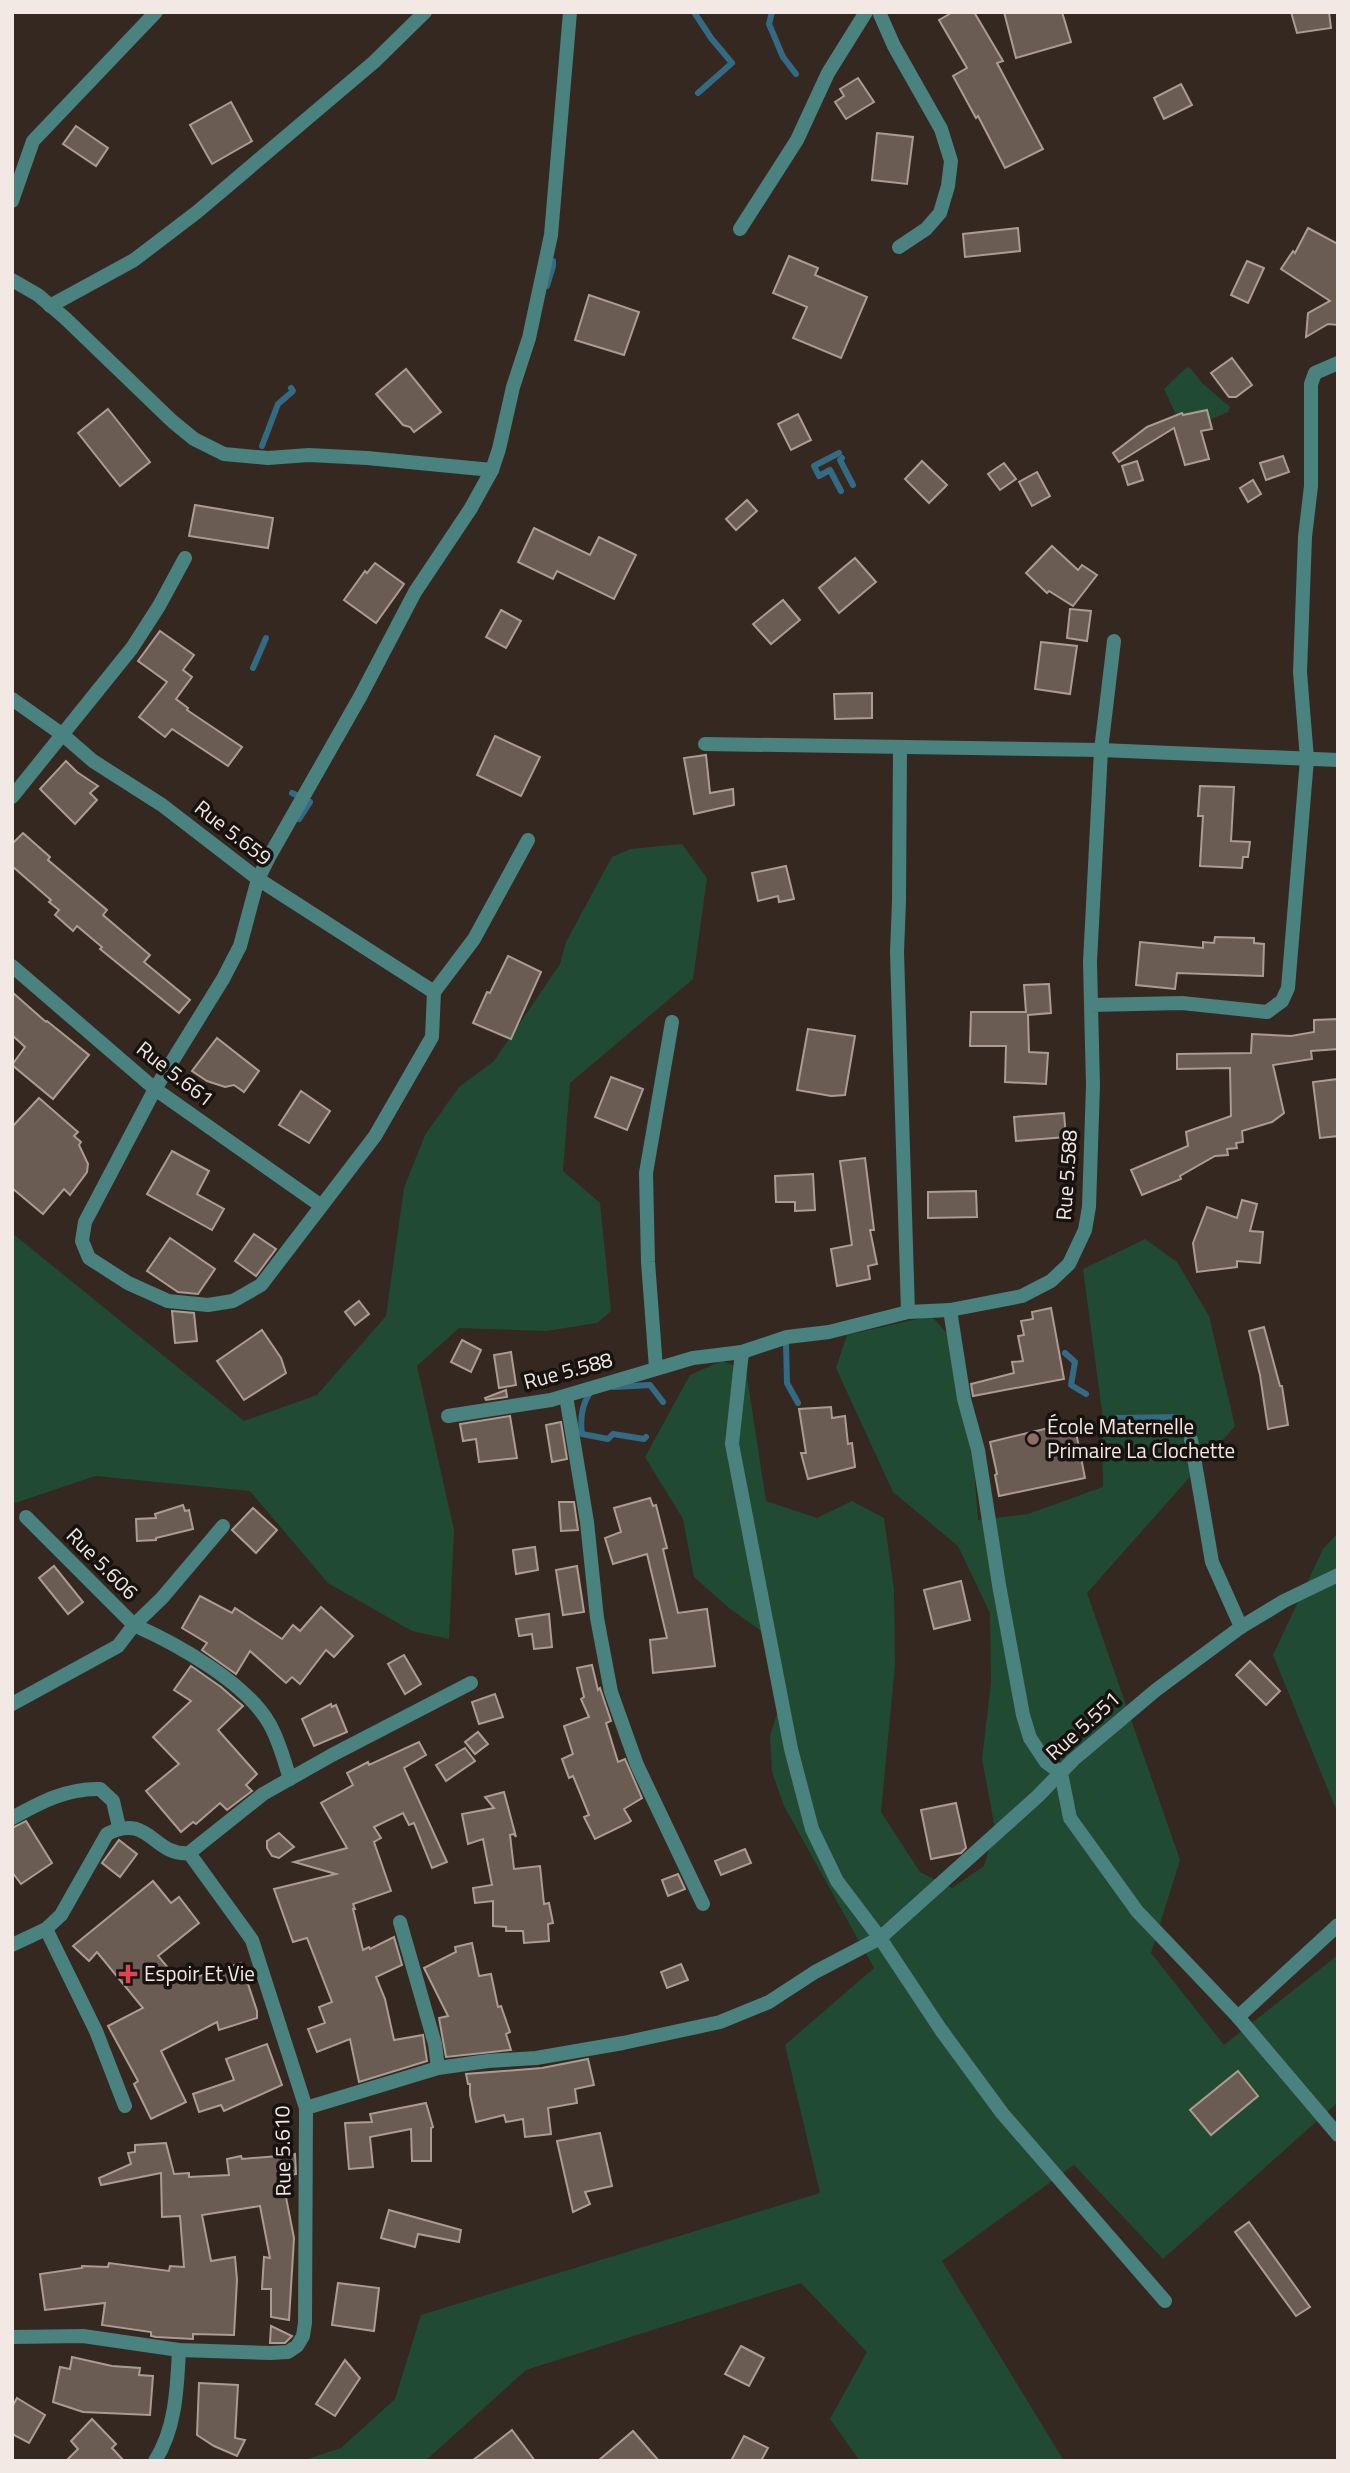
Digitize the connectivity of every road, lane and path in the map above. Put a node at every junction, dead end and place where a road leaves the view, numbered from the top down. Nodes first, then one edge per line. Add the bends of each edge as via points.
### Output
1 (156, 12) edge
2 (425, 12) edge
3 (570, 12) edge
4 (866, 12) edge
5 (879, 12) edge
6 (12, 201) edge
7 (740, 229) dead end
8 (899, 247) dead end
9 (12, 280) edge
10 (50, 306) junction
11 (1338, 363) edge
12 (492, 470) junction
13 (185, 558) dead end
14 (1114, 641) dead end
15 (12, 699) edge
16 (63, 735) junction
17 (705, 744) dead end
18 (900, 747) junction
19 (1101, 750) junction
20 (1307, 759) junction
21 (1338, 760) edge
22 (12, 797) edge
23 (528, 841) dead end
24 (258, 879) junction
25 (12, 966) edge
26 (434, 992) junction
27 (1091, 1004) junction
28 (672, 1022) dead end
29 (155, 1089) junction
30 (320, 1205) junction
31 (950, 1310) junction
32 (908, 1312) junction
33 (741, 1352) junction
34 (656, 1367) junction
35 (566, 1396) junction
36 (448, 1416) dead end
37 (1191, 1440) dead end
38 (26, 1517) dead end
39 (223, 1526) dead end
40 (1338, 1576) edge
41 (134, 1625) junction
42 (1241, 1627) junction
43 (471, 1683) dead end
44 (12, 1704) edge
45 (1061, 1773) junction
46 (290, 1779) junction
47 (12, 1818) edge
48 (119, 1827) junction
49 (189, 1853) junction
50 (703, 1904) dead end
51 (400, 1922) dead end
52 (1338, 1924) edge
53 (46, 1929) junction
54 (880, 1938) junction
55 (12, 1944) edge
56 (1238, 2017) junction
57 (439, 2068) junction
58 (125, 2106) dead end
59 (306, 2108) junction
60 (1338, 2136) edge
61 (1165, 2301) dead end
62 (12, 2337) edge
63 (179, 2350) junction
64 (155, 2461) edge

1 - 6 street via 33,141
2 - 10 street via 374,62 197,212 134,260
3 - 12 street via 551,236 529,338
4 - 7 street via 828,73 797,140
5 - 8 street via 941,129 951,161 940,213
9 - 10 street
10 - 12 street via 172,421 194,439 225,454 367,458
11 - 20 street via 1315,373 1311,384 1311,486 1300,672
12 - 24 street via 415,592
13 - 16 street via 132,648
14 - 19 street, Rue 5.588
15 - 16 street, Rue 5.659
16 - 22 street
16 - 24 street, Rue 5.659
17 - 18 street
18 - 19 street
18 - 32 street via 897,952
19 - 20 street
19 - 27 street, Rue 5.588
20 - 21 street
20 - 27 street via 1288,988 1282,1001 1266,1013 1182,1003
23 - 26 street via 474,939
24 - 26 street, Rue 5.659
24 - 29 street via 240,946
25 - 29 street, Rue 5.661
26 - 30 street via 432,1037 375,1136
27 - 31 street, Rue 5.588 via 1089,1208 1077,1249 1051,1281 1022,1296
28 - 34 street via 646,1173
29 - 30 street, Rue 5.661
29 - 30 street via 85,1222 82,1241 89,1258 168,1301 233,1301 261,1285
31 - 32 street, Rue 5.588
31 - 45 street via 1023,1715 1030,1738 1046,1762
32 - 33 street, Rue 5.588 via 829,1332 787,1337
33 - 34 street, Rue 5.588
33 - 54 street via 732,1444 791,1749 812,1829 836,1881
34 - 35 street, Rue 5.588
35 - 36 street, Rue 5.588
35 - 50 street via 611,1692 637,1765
37 - 42 street via 1212,1562
38 - 41 street, Rue 5.606
39 - 41 street
40 - 42 street, Rue 5.551
41 - 44 street, Rue 5.606 via 118,1646
41 - 46 street via 164,1638 243,1691 276,1736
42 - 45 street, Rue 5.551 via 1156,1690
43 - 46 street
45 - 54 street, Rue 5.551
45 - 56 street via 1070,1818 1129,1901
46 - 49 street via 263,1794
47 - 48 street via 79,1789 100,1790 113,1801
48 - 49 street via 132,1826 171,1850
48 - 53 street via 107,1834 61,1914
49 - 59 street, Rue 5.610 via 252,1940
51 - 57 street
52 - 56 street
53 - 55 street
53 - 58 street via 96,2031
54 - 57 street, Rue 5.551 via 769,2002 720,2022 548,2056
54 - 61 street via 1002,2113
56 - 60 street
57 - 59 street, Rue 5.551
59 - 63 street, Rue 5.610 via 303,2336 288,2352
62 - 63 street, Rue 5.610 via 83,2336
63 - 64 street via 177,2399

